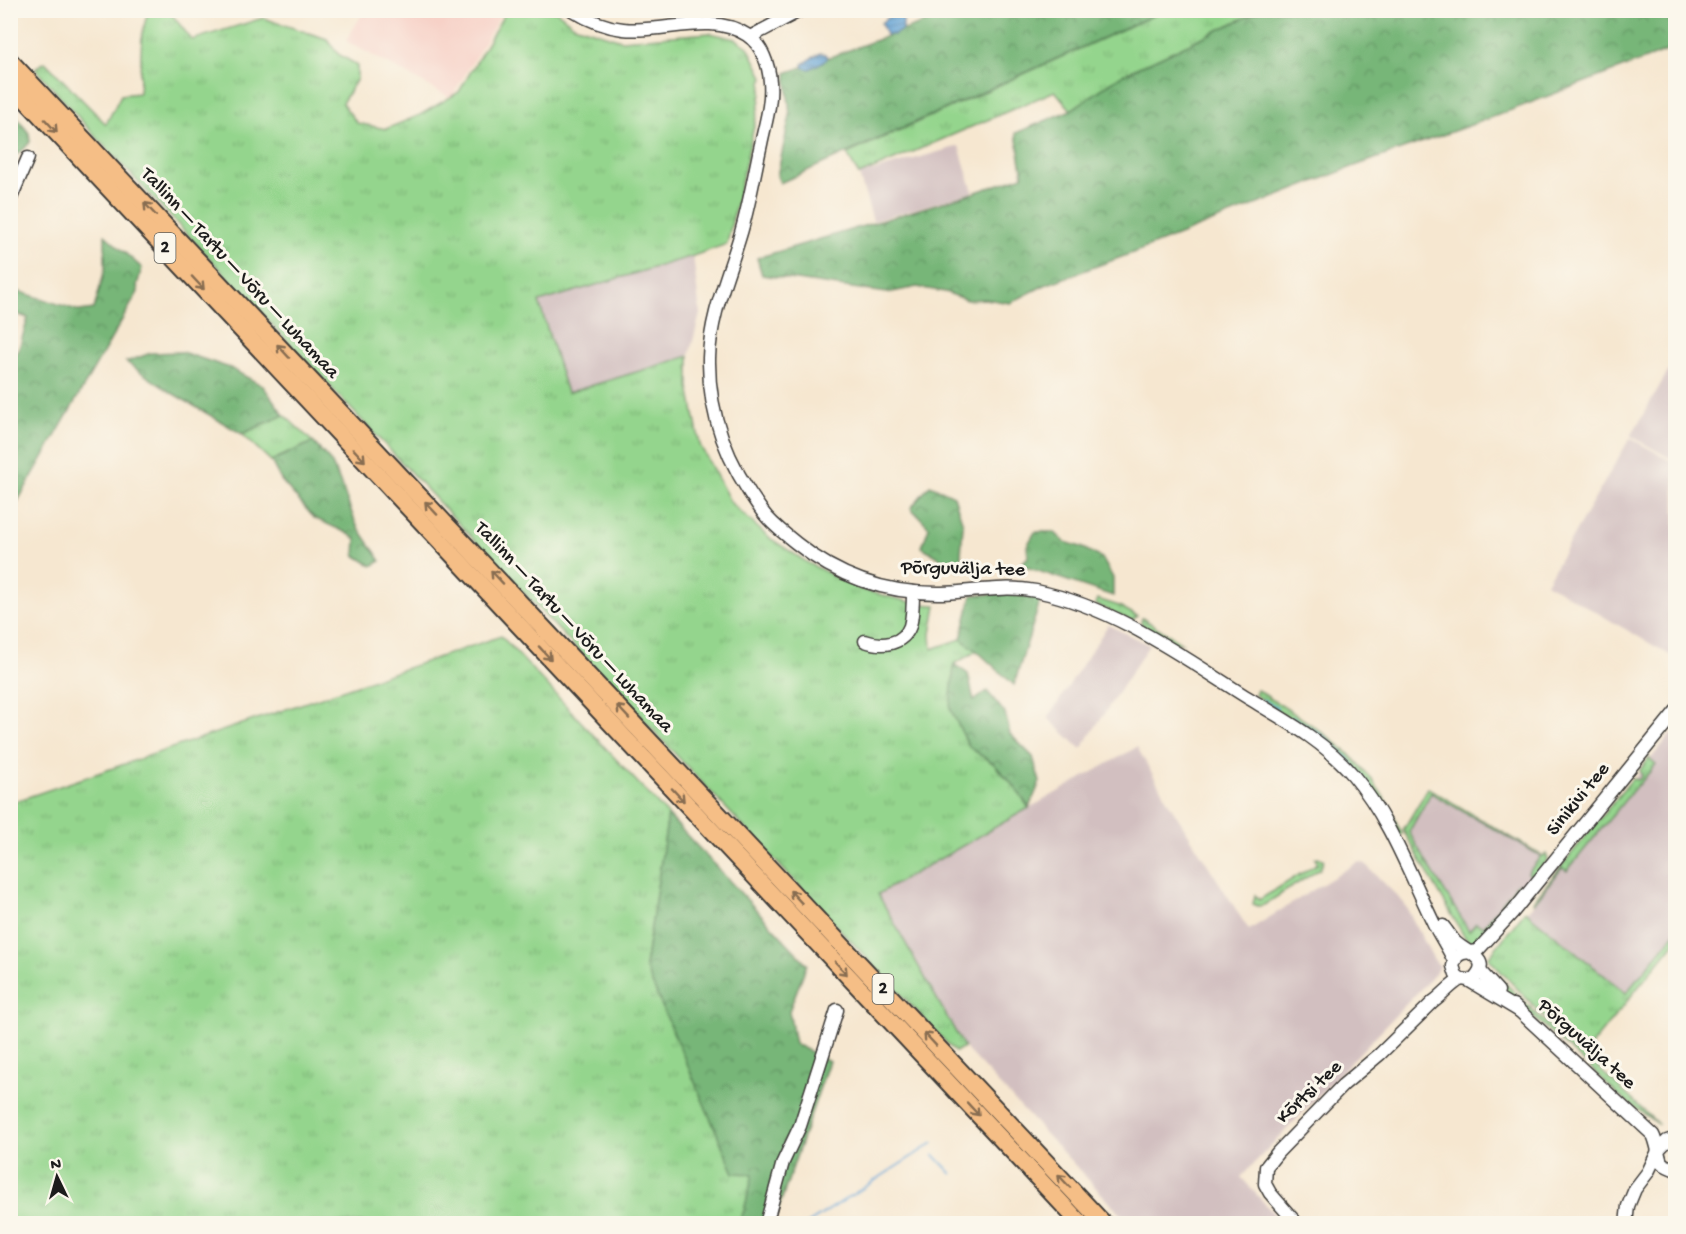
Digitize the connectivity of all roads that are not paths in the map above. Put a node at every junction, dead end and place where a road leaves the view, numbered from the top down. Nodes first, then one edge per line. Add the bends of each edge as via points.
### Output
1 (572, 10) edge
2 (801, 10) edge
3 (750, 36) junction
4 (10, 61) edge
5 (10, 83) edge
6 (28, 158) dead end
7 (10, 200) edge
8 (914, 592) junction
9 (865, 641) dead end
10 (1676, 711) edge
11 (1422, 895) junction
12 (1512, 913) junction
13 (1470, 953) junction
14 (1480, 968) junction
15 (1459, 972) junction
16 (837, 1010) dead end
17 (1518, 1010) junction
18 (1627, 1110) junction
19 (1675, 1140) edge
20 (1659, 1149) junction
21 (1673, 1166) edge
22 (1648, 1172) junction
23 (766, 1224) edge
24 (1081, 1224) edge
25 (1104, 1224) edge
26 (1297, 1224) edge
27 (1626, 1224) edge

1 - 3 street via 609,27 627,30 708,24 734,28
2 - 3 street
3 - 8 street, Põrguvälja tee via 767,64 770,96 741,233 711,336 714,416 743,482 763,513 781,531 835,570 869,583
25 -> 4 highway, Tallinn — Tartu — Võru — Luhamaa / 2
5 -> 24 highway, Tallinn — Tartu — Võru — Luhamaa / 2
6 - 7 street
8 - 9 street via 910,625 904,634 886,645
8 - 11 street, Põrguvälja tee via 1030,590 1107,614 1149,636 1336,756 1371,800
10 - 12 street, Sinikivi tee
11 - 13 street, Põrguvälja tee via 1444,928
11 - 15 street, Põrguvälja tee
12 - 13 street, Sinikivi tee via 1480,948
12 - 14 street, Sinikivi tee
13 - 14 street via 1478,959
13 - 15 street via 1457,956
14 - 15 street via 1475,977
14 - 17 street, Põrguvälja tee via 1487,981
15 - 17 street, Põrguvälja tee
15 - 26 street, Kõrtsi tee via 1266,1167 1265,1184
16 - 23 street via 800,1126 783,1162
17 - 18 street, Põrguvälja tee
18 - 19 street, Põrguvälja tee
18 - 20 street, Põrguvälja tee via 1653,1135
19 - 20 street via 1667,1141
20 - 21 street, Põrguvälja tee via 1662,1163
20 - 22 street
21 - 22 street
22 - 27 street via 1635,1189

